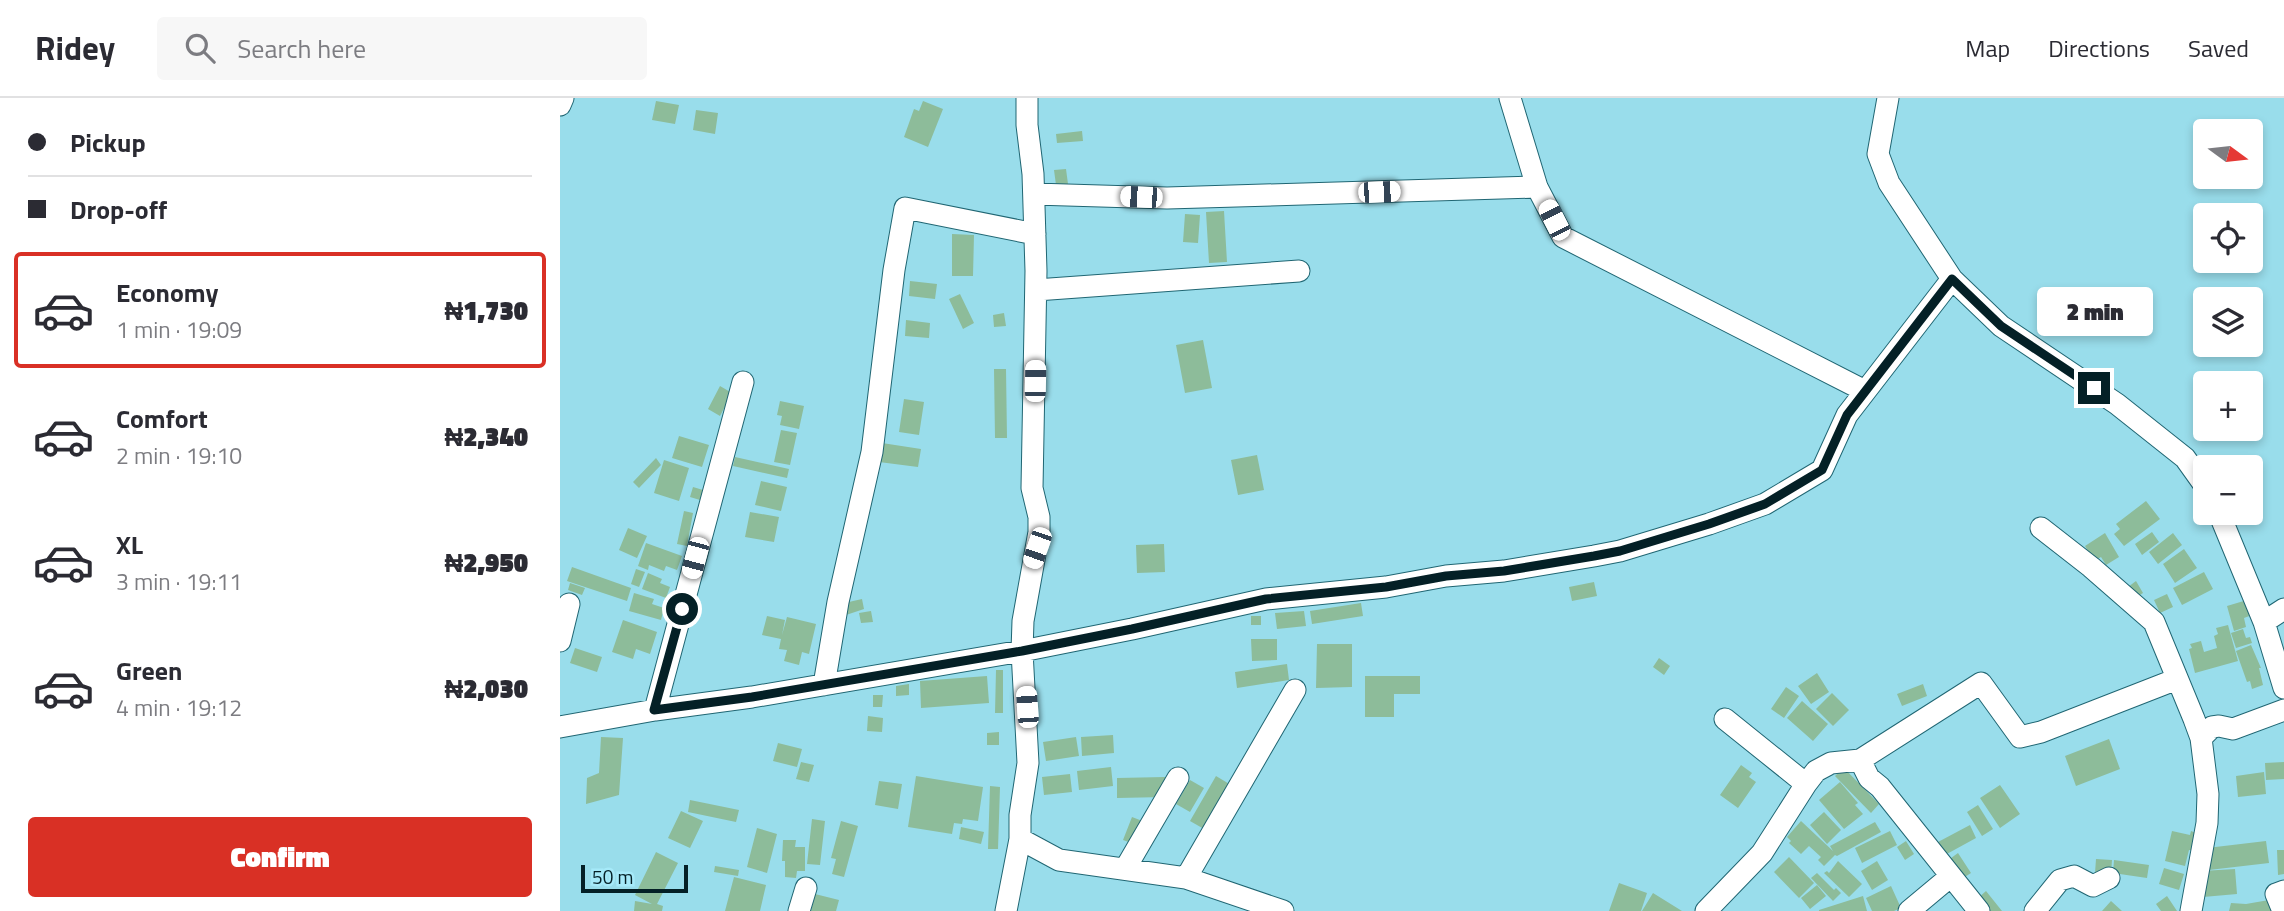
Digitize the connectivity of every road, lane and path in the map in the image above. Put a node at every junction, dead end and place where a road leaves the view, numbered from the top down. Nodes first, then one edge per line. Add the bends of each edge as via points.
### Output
1 (563, 98) edge
2 (1027, 98) edge
3 (1510, 98) edge
4 (1888, 98) edge
5 (560, 106) edge
6 (1537, 187) junction
7 (1034, 194) junction
8 (1035, 233) junction
9 (1299, 271) dead end
10 (1952, 279) junction
11 (1036, 290) junction
12 (743, 382) dead end
13 (1865, 391) junction
14 (2193, 469) edge
15 (2224, 525) edge
16 (2041, 528) dead end
17 (569, 604) dead end
18 (2284, 609) edge
19 (2264, 622) junction
20 (560, 641) edge
21 (1022, 651) junction
22 (2177, 679) junction
23 (824, 685) junction
24 (2284, 688) edge
25 (1295, 690) dead end
26 (654, 710) junction
27 (2284, 710) edge
28 (1725, 719) dead end
29 (560, 727) edge
30 (2201, 738) junction
31 (1860, 760) junction
32 (1178, 778) dead end
33 (1806, 784) junction
34 (1020, 839) junction
35 (1125, 869) junction
36 (1951, 877) junction
37 (1186, 878) junction
38 (2109, 878) dead end
39 (806, 888) dead end
40 (2284, 891) edge
41 (799, 911) edge
42 (1006, 911) edge
43 (1283, 911) edge
44 (1706, 911) edge
45 (1909, 911) edge
46 (1979, 911) edge
47 (2035, 911) edge
48 (2191, 911) edge
49 (2283, 911) edge

1 - 5 street
2 - 7 street
3 - 6 street
4 - 10 street via 1878,154 1889,183
6 - 7 street via 1167,198
6 - 13 street via 1563,237
7 - 8 street
8 - 11 street
8 - 23 street via 905,208 872,452
9 - 11 street
10 - 13 street
10 - 14 street via 2001,326 2117,404
11 - 21 street via 1032,488 1039,532
12 - 26 street
13 - 21 street via 1847,415 1822,470 1765,504 1672,536 1620,551 1504,571 1266,599
15 - 19 street
16 - 22 street via 2154,622
17 - 20 street
18 - 19 street
19 - 24 street
21 - 23 street
21 - 34 street via 1028,745
22 - 30 street
22 - 31 street via 2020,737 1981,683
23 - 26 street
25 - 37 street
26 - 29 street
27 - 30 street via 2233,729 2212,727
28 - 33 street
30 - 48 street via 2207,823
31 - 33 street via 1831,763 1816,771
31 - 36 street
32 - 35 street
33 - 44 street via 1762,853
34 - 35 street via 1059,860
34 - 42 street
35 - 37 street
36 - 45 street
36 - 46 street
37 - 43 street
38 - 47 street via 2093,886 2074,876 2060,880
39 - 41 street
40 - 49 street via 2276,894

